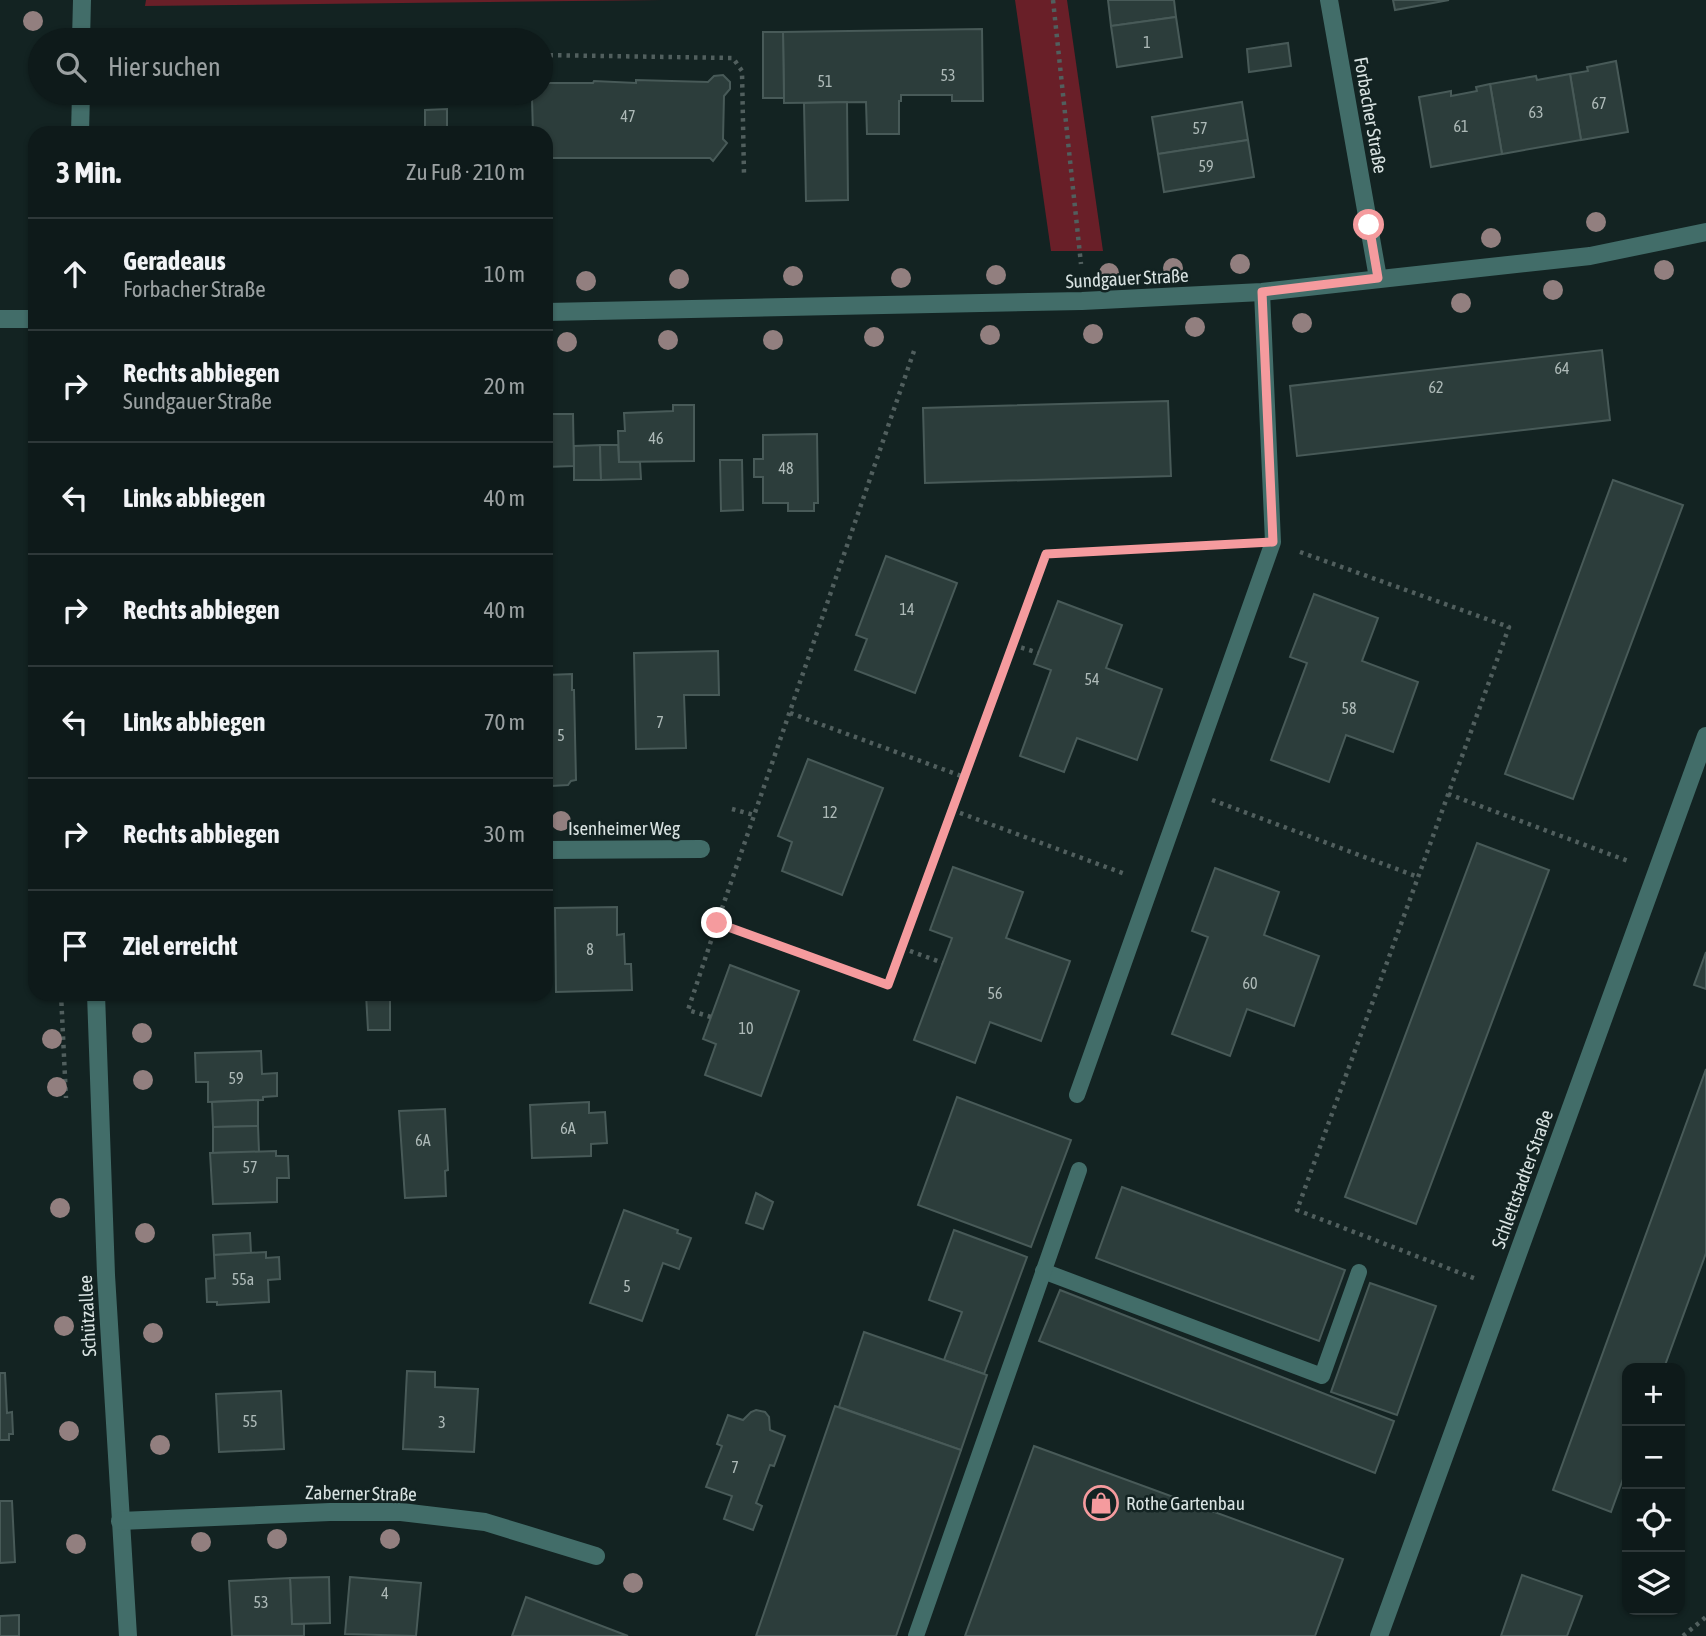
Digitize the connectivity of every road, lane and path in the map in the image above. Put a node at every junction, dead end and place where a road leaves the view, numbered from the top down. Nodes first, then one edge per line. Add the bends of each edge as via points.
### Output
1 (82, 0) edge
2 (1053, 0) edge
3 (1329, 0) edge
4 (81, 28) edge
5 (553, 55) edge
6 (80, 105) edge
7 (80, 126) edge
8 (744, 175) dead end
9 (1706, 232) edge
10 (1081, 264) dead end
11 (1378, 278) junction
12 (1262, 292) junction
13 (553, 312) edge
14 (0, 319) edge
15 (28, 319) edge
16 (914, 351) dead end
17 (1273, 542) junction
18 (1013, 645) junction
19 (1039, 653) dead end
20 (790, 713) junction
21 (1706, 736) edge
22 (964, 776) junction
23 (1185, 790) junction
24 (1448, 794) junction
25 (732, 809) dead end
26 (952, 810) junction
27 (754, 815) junction
28 (701, 849) dead end
29 (553, 850) edge
30 (1634, 863) dead end
31 (1418, 877) junction
32 (1152, 883) junction
33 (717, 923) junction
34 (902, 948) junction
35 (943, 963) dead end
36 (96, 1001) edge
37 (711, 1017) dead end
38 (1077, 1095) dead end
39 (1079, 1170) dead end
40 (1044, 1271) junction
41 (1359, 1272) dead end
42 (1482, 1281) dead end
43 (120, 1521) junction
44 (596, 1556) dead end
45 (1706, 1617) edge
46 (128, 1636) edge
47 (916, 1636) edge
48 (1379, 1636) edge
49 (1683, 1636) edge

1 - 4 street
2 - 10 path
3 - 11 street, Forbacher Straße
5 - 8 path via 733,58 742,71
6 - 7 street
9 - 11 street, Sundgauer Straße via 1590,256
11 - 12 street, Sundgauer Straße
12 - 13 street, Sundgauer Straße via 1082,302
12 - 17 lane
14 - 15 street
16 - 20 path
17 - 18 path via 1046,554
17 - 23 lane
17 - 24 path via 1509,627
18 - 19 path
18 - 22 path
20 - 22 path
20 - 27 path
21 - 48 street, Schlettstadter Straße
22 - 26 path
23 - 31 path
23 - 32 lane
24 - 30 path
24 - 31 path
25 - 27 path
26 - 32 path
26 - 34 path
27 - 33 path
28 - 29 street, Isenheimer Weg
31 - 42 path via 1297,1210
32 - 38 lane
33 - 34 path via 888,985
33 - 37 path via 688,1010
34 - 35 path
36 - 43 street, Schützallee
39 - 40 lane
40 - 41 lane via 1322,1376
40 - 47 lane
43 - 44 street, Zaberner Straße via 401,1511 485,1522
43 - 46 street, Schützallee
45 - 49 path

